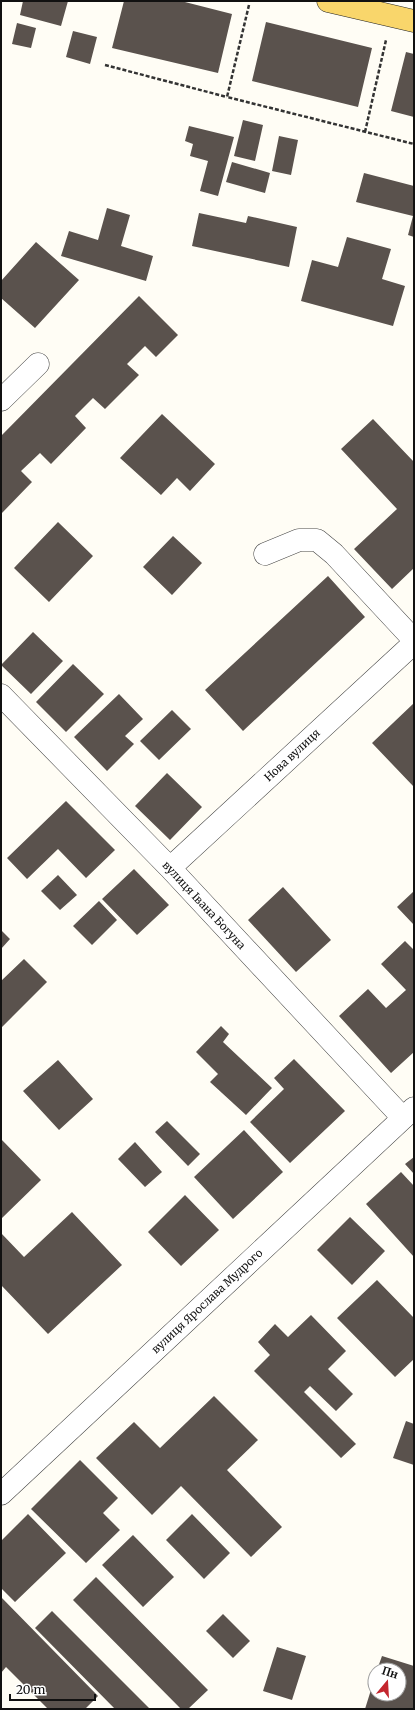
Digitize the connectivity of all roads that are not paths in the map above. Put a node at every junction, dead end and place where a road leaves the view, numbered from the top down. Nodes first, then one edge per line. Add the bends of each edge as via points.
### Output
1 (328, 1) edge
2 (414, 21) edge
3 (38, 364) dead end
4 (1, 400) edge
5 (265, 554) dead end
6 (414, 641) edge
7 (1, 695) edge
8 (170, 868) junction
9 (409, 1113) edge
10 (1, 1494) edge

1 - 2 main road
3 - 4 street
5 - 6 street via 299,540 317,540 334,554
6 - 8 street, Нова вулиця
7 - 8 street, вулиця Івана Богуна
8 - 9 street, вулиця Івана Богуна
9 - 10 street, вулиця Ярослава Мудрого

